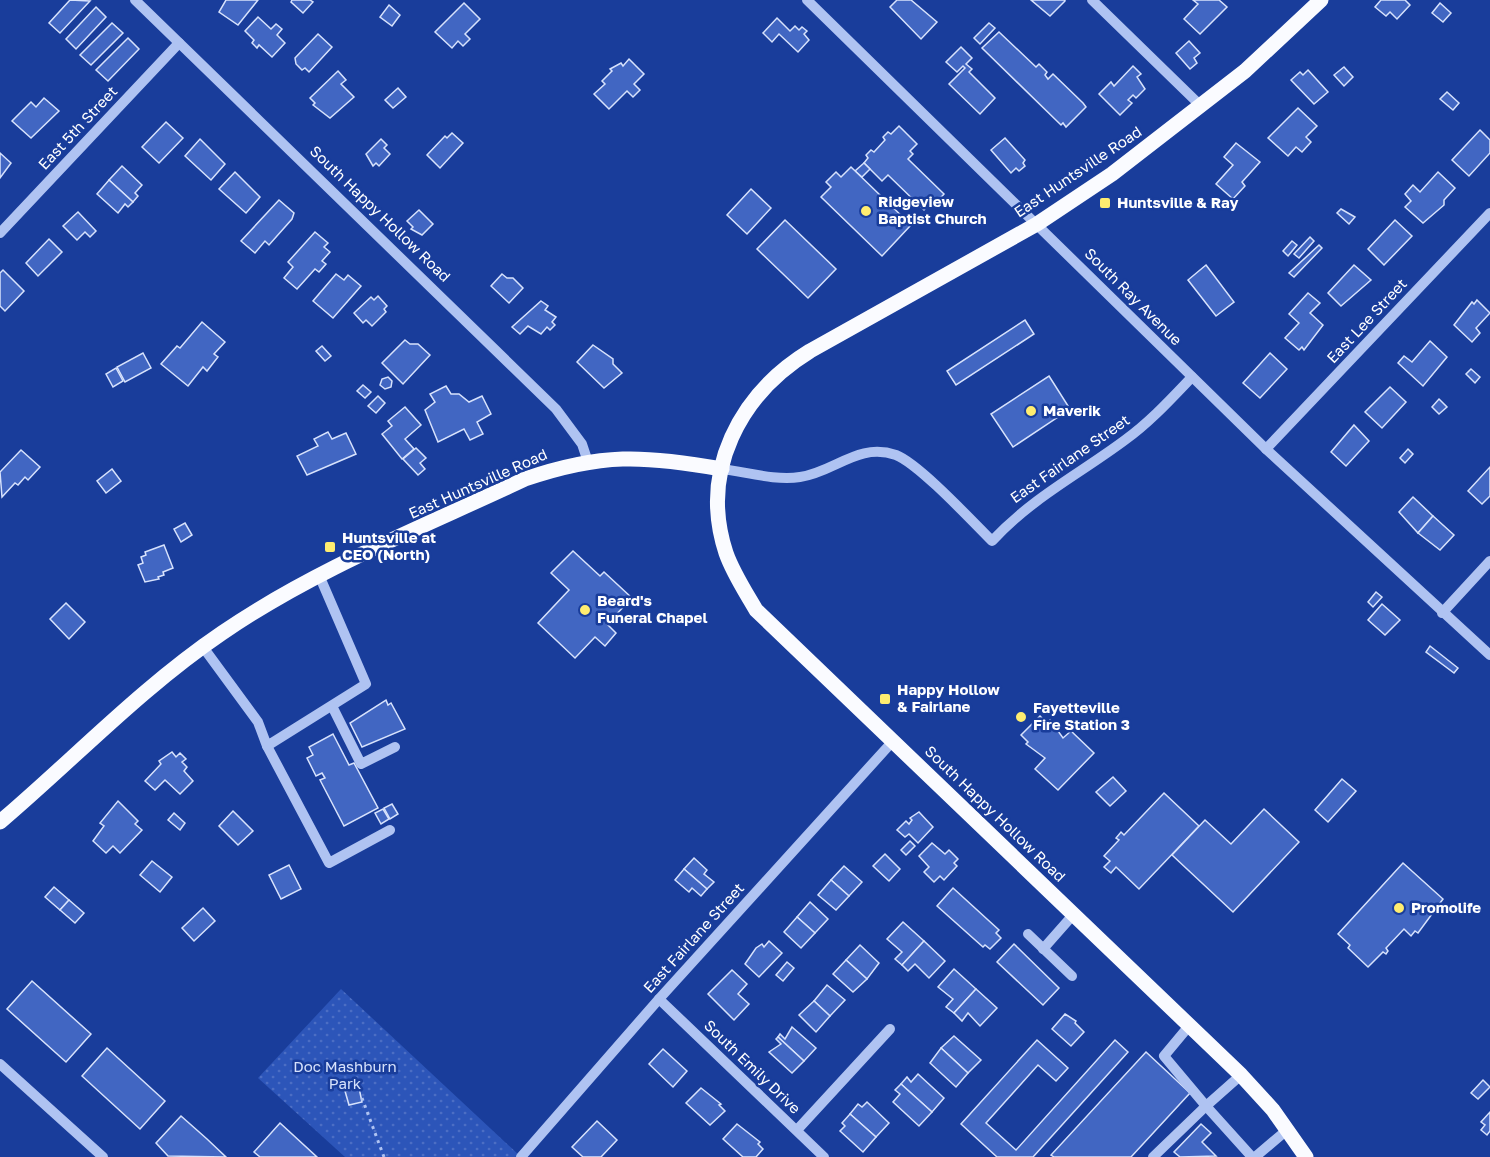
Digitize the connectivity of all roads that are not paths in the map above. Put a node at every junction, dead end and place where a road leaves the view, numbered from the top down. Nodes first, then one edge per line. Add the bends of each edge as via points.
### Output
1 (135, 0) edge
2 (807, 0) edge
3 (1092, 0) edge
4 (1321, 0) edge
5 (179, 43) junction
6 (1202, 107) junction
7 (1490, 213) edge
8 (1037, 224) junction
9 (0, 233) edge
10 (1192, 377) junction
11 (1266, 449) junction
12 (588, 462) junction
13 (722, 469) junction
14 (1490, 561) edge
15 (319, 575) junction
16 (1442, 613) junction
17 (203, 647) junction
18 (1490, 656) edge
19 (332, 706) junction
20 (893, 741) junction
21 (267, 746) junction
22 (394, 747) dead end
23 (0, 822) edge
24 (390, 830) dead end
25 (1073, 915) junction
26 (1028, 934) dead end
27 (1043, 949) junction
28 (1072, 976) dead end
29 (659, 999) junction
30 (1189, 1026) junction
31 (890, 1029) dead end
32 (0, 1064) edge
33 (1240, 1075) junction
34 (1206, 1106) junction
35 (797, 1130) junction
36 (1287, 1130) junction
37 (523, 1156) edge
38 (103, 1157) edge
39 (824, 1157) edge
40 (1153, 1157) edge
41 (1253, 1157) edge
42 (1306, 1157) edge

1 - 5 street, South Happy Hollow Road
2 - 8 street, South Ray Avenue
3 - 6 street
4 - 6 main road, East Huntsville Road
5 - 9 street, East 5th Street
5 - 12 street, South Happy Hollow Road via 556,410 582,444
6 - 8 main road, East Huntsville Road
7 - 11 street, East Lee Street
8 - 10 street, South Ray Avenue
8 - 13 main road, East Huntsville Road via 784,368 751,401 734,430
10 - 11 street, South Ray Avenue
10 - 13 street, East Fairlane Street via 1132,434 1025,508 992,541 897,456 874,450 857,453 799,477
11 - 16 street, South Ray Avenue
12 - 13 main road, East Huntsville Road via 626,457 668,459
12 - 15 main road, East Huntsville Road via 525,479
13 - 20 main road, South Happy Hollow Road via 720,525 737,579 780,634
14 - 16 street
15 - 17 main road, East Huntsville Road
15 - 19 street via 366,684
16 - 18 street, South Ray Avenue
17 - 21 street via 258,722
17 - 23 main road, East Huntsville Road
19 - 21 street
19 - 22 street via 361,764
20 - 25 main road, South Happy Hollow Road
20 - 29 street, East Fairlane Street
21 - 24 street via 328,863
25 - 27 street
25 - 30 main road, South Happy Hollow Road
26 - 27 street
27 - 28 street
29 - 35 street, South Emily Drive
29 - 37 street, East Fairlane Street
30 - 33 main road, South Happy Hollow Road
30 - 34 street via 1164,1056
31 - 35 street
32 - 38 street
33 - 34 street
33 - 36 main road, South Happy Hollow Road
34 - 40 street
34 - 41 street
35 - 39 street, South Emily Drive
36 - 41 street
36 - 42 main road, South Happy Hollow Road

